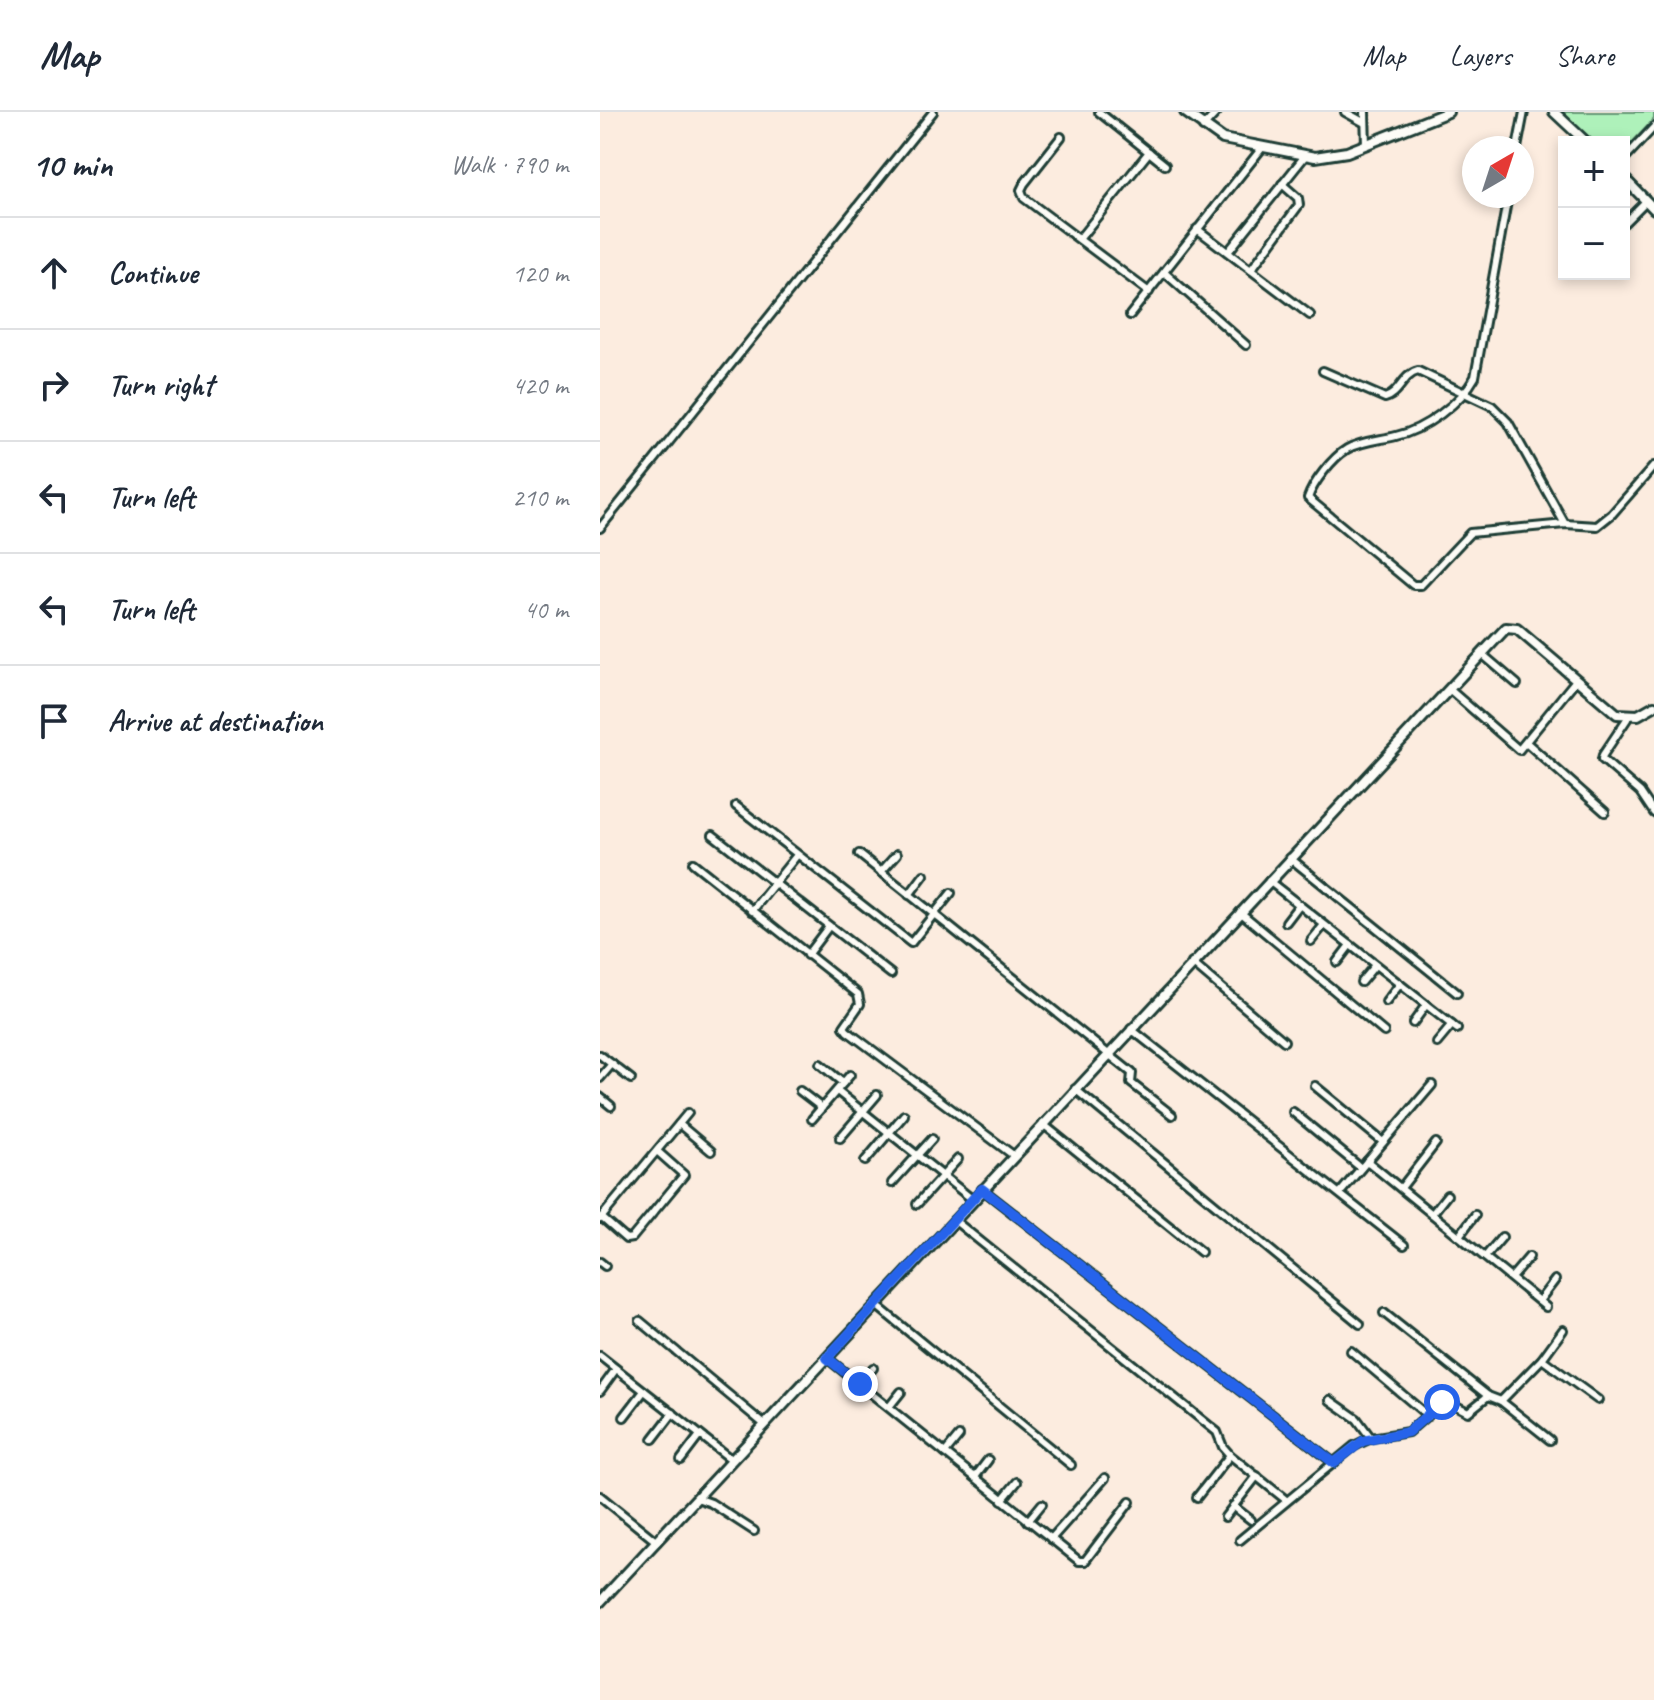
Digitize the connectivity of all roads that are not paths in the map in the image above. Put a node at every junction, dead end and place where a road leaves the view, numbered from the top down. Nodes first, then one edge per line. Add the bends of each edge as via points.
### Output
1 (933, 112) edge
2 (1099, 112) edge
3 (1185, 112) edge
4 (1217, 112) edge
5 (1345, 112) edge
6 (1365, 112) edge
7 (1448, 112) edge
8 (1524, 112) edge
9 (1554, 112) edge
10 (1365, 123) junction
11 (1203, 127) junction
12 (1654, 127) edge
13 (1519, 136) edge
14 (1580, 136) edge
15 (1061, 137) dead end
16 (1366, 145) junction
17 (1262, 148) junction
18 (1149, 152) junction
19 (1630, 153) edge
20 (1305, 156) junction
21 (1165, 165) dead end
22 (1282, 184) junction
23 (1630, 184) edge
24 (1646, 201) junction
25 (1506, 208) edge
26 (1654, 209) edge
27 (1630, 217) edge
28 (1197, 229) junction
29 (1080, 238) junction
30 (1228, 252) junction
31 (1251, 270) junction
32 (1165, 273) junction
33 (1149, 292) junction
34 (1130, 315) dead end
35 (1310, 315) dead end
36 (1246, 345) dead end
37 (1323, 371) dead end
38 (1465, 392) junction
39 (1654, 466) edge
40 (1565, 524) junction
41 (600, 528) edge
42 (1482, 654) junction
43 (1576, 680) junction
44 (1517, 684) dead end
45 (1449, 689) junction
46 (1654, 706) edge
47 (1629, 716) junction
48 (1527, 743) junction
49 (736, 806) dead end
50 (1605, 812) dead end
51 (1654, 813) edge
52 (713, 835) dead end
53 (859, 854) dead end
54 (897, 854) dead end
55 (797, 855) junction
56 (1290, 858) junction
57 (693, 863) dead end
58 (881, 872) junction
59 (924, 875) dead end
60 (1269, 881) junction
61 (775, 883) junction
62 (951, 893) dead end
63 (909, 895) junction
64 (1299, 905) junction
65 (752, 911) junction
66 (1240, 912) junction
67 (934, 915) junction
68 (1286, 922) dead end
69 (1324, 925) junction
70 (829, 926) junction
71 (1311, 941) dead end
72 (1350, 945) junction
73 (807, 955) junction
74 (1337, 962) dead end
75 (1192, 963) junction
76 (1375, 965) junction
77 (891, 974) dead end
78 (1361, 982) dead end
79 (1400, 984) junction
80 (1457, 993) dead end
81 (1386, 1002) dead end
82 (1426, 1005) junction
83 (1413, 1023) dead end
84 (1131, 1029) junction
85 (1384, 1032) dead end
86 (1284, 1041) dead end
87 (1437, 1043) dead end
88 (1108, 1053) junction
89 (600, 1055) edge
90 (612, 1064) junction
91 (820, 1064) dead end
92 (850, 1075) dead end
93 (600, 1078) edge
94 (631, 1079) dead end
95 (843, 1083) junction
96 (1432, 1085) dead end
97 (1315, 1086) dead end
98 (1075, 1089) junction
99 (800, 1091) dead end
100 (837, 1091) junction
101 (877, 1095) dead end
102 (600, 1097) edge
103 (611, 1106) dead end
104 (822, 1108) junction
105 (863, 1112) junction
106 (1293, 1112) dead end
107 (688, 1113) dead end
108 (904, 1115) dead end
109 (1172, 1115) dead end
110 (812, 1119) dead end
111 (679, 1124) junction
112 (1043, 1124) junction
113 (889, 1132) junction
114 (840, 1138) dead end
115 (932, 1139) dead end
116 (1383, 1142) junction
117 (1436, 1143) dead end
118 (657, 1151) junction
119 (711, 1151) dead end
120 (917, 1155) junction
121 (1013, 1155) junction
122 (958, 1159) dead end
123 (865, 1161) dead end
124 (1367, 1161) junction
125 (1361, 1168) junction
126 (942, 1175) junction
127 (892, 1183) dead end
128 (1401, 1188) junction
129 (982, 1189) junction
130 (1340, 1193) junction
131 (1447, 1195) dead end
132 (973, 1200) junction
133 (917, 1204) dead end
134 (1432, 1214) junction
135 (1475, 1215) dead end
136 (600, 1218) edge
137 (954, 1220) junction
138 (1459, 1236) junction
139 (1502, 1237) dead end
140 (1404, 1245) dead end
141 (1201, 1252) dead end
142 (1485, 1257) junction
143 (1529, 1257) dead end
144 (1511, 1278) junction
145 (1555, 1280) dead end
146 (1539, 1301) junction
147 (876, 1305) junction
148 (1546, 1307) dead end
149 (1384, 1313) dead end
150 (640, 1321) dead end
151 (1360, 1324) dead end
152 (1563, 1330) dead end
153 (1351, 1351) dead end
154 (600, 1356) edge
155 (827, 1358) junction
156 (1542, 1359) junction
157 (873, 1368) dead end
158 (616, 1369) junction
159 (860, 1384) junction
160 (600, 1391) edge
161 (644, 1391) junction
162 (901, 1392) dead end
163 (1488, 1396) junction
164 (1330, 1400) dead end
165 (1598, 1400) dead end
166 (1501, 1401) junction
167 (889, 1407) junction
168 (673, 1413) junction
169 (1428, 1416) junction
170 (624, 1417) dead end
171 (765, 1425) junction
172 (700, 1435) junction
173 (959, 1436) dead end
174 (1371, 1438) junction
175 (653, 1439) dead end
176 (1550, 1440) dead end
177 (945, 1453) junction
178 (1230, 1455) junction
179 (681, 1460) dead end
180 (732, 1460) junction
181 (988, 1460) dead end
182 (1334, 1463) junction
183 (1071, 1465) dead end
184 (1257, 1476) junction
185 (975, 1477) junction
186 (1105, 1478) dead end
187 (1017, 1482) dead end
188 (600, 1496) edge
189 (1197, 1497) dead end
190 (697, 1498) junction
191 (1002, 1500) junction
192 (1286, 1500) junction
193 (1130, 1502) dead end
194 (1042, 1504) dead end
195 (1233, 1506) junction
196 (1225, 1517) dead end
197 (1251, 1520) dead end
198 (1028, 1521) junction
199 (754, 1531) dead end
200 (1051, 1539) junction
201 (1240, 1540) dead end
202 (657, 1542) junction
203 (600, 1602) edge

1 - 41 street
2 - 18 street
3 - 11 street
4 - 11 street
5 - 10 street
6 - 10 street
7 - 16 street
8 - 13 street
9 - 14 street
10 - 16 street
11 - 17 street via 1223,139
12 - 19 street
15 - 29 street via 1021,193
16 - 20 street via 1329,156
17 - 20 street
17 - 28 street
18 - 21 street
18 - 29 street
20 - 22 street
22 - 30 street
22 - 31 street via 1299,205
23 - 24 street
24 - 26 street
24 - 27 street
25 - 38 street via 1475,377
28 - 30 street
28 - 32 street
29 - 33 street
30 - 31 street
31 - 35 street
32 - 33 street
32 - 36 street
33 - 34 street
37 - 38 street via 1385,398 1418,371
38 - 40 street via 1508,422
38 - 40 street via 1417,429 1345,450 1308,498 1417,585 1470,533
39 - 40 street via 1604,522
42 - 43 street via 1512,627
42 - 44 street
42 - 45 street
43 - 47 street via 1606,708
43 - 48 street
45 - 48 street via 1519,750
45 - 56 street
46 - 47 street
47 - 51 street via 1602,759 1640,792
48 - 50 street
49 - 55 street
52 - 61 street
53 - 58 street
54 - 58 street
55 - 61 street
55 - 67 street via 911,943
56 - 60 street
56 - 80 street
57 - 65 street
58 - 63 street
59 - 63 street
60 - 64 street
60 - 66 street
61 - 65 street
61 - 70 street
62 - 67 street
63 - 67 street
64 - 68 street
64 - 69 street
65 - 73 street
66 - 75 street
66 - 85 street
67 - 88 street
69 - 71 street
69 - 72 street
70 - 73 street
70 - 77 street
72 - 74 street
72 - 76 street
73 - 121 street via 861,999 844,1027 847,1031
75 - 84 street
75 - 86 street
76 - 78 street
76 - 79 street
79 - 81 street
79 - 82 street
82 - 83 street
82 - 87 street via 1454,1027
84 - 88 street
84 - 130 street
88 - 98 street
88 - 109 street via 1132,1073 1131,1083
89 - 90 street
90 - 93 street
90 - 94 street
91 - 95 street
92 - 95 street
95 - 100 street
96 - 116 street
97 - 116 street
98 - 112 street
98 - 151 street
99 - 104 street
100 - 104 street
100 - 105 street
101 - 105 street
102 - 103 street
104 - 110 street
105 - 113 street
105 - 114 street
106 - 125 street
107 - 111 street
108 - 113 street
111 - 118 street
111 - 119 street
112 - 121 street
112 - 141 street
113 - 120 street
113 - 123 street
115 - 120 street
116 - 124 street
117 - 128 street
118 - 136 street
118 - 136 street via 684,1175 632,1238 626,1239
120 - 126 street
120 - 127 street
121 - 129 street
122 - 126 street
124 - 125 street
124 - 128 street
125 - 130 street
126 - 132 street
126 - 133 street
128 - 134 street
129 - 132 street
129 - 182 street
130 - 140 street
131 - 134 street
132 - 137 street
134 - 138 street
135 - 138 street
137 - 147 street
137 - 178 street via 1217,1432
138 - 142 street
139 - 142 street
142 - 144 street
143 - 144 street
144 - 146 street
145 - 146 street
146 - 148 street
147 - 155 street
147 - 183 street
149 - 163 street
150 - 171 street
152 - 156 street
153 - 169 street
154 - 158 street
155 - 159 street
155 - 171 street
156 - 165 street
156 - 166 street
157 - 159 street
158 - 160 street
158 - 161 street
159 - 167 street
161 - 168 street
161 - 170 street
162 - 167 street
163 - 166 street
163 - 169 street via 1468,1412 1445,1400
164 - 174 street via 1357,1419
166 - 176 street
167 - 177 street
168 - 172 street
168 - 175 street
169 - 174 street via 1408,1432
171 - 180 street
172 - 179 street
172 - 180 street
173 - 177 street
174 - 182 street
177 - 185 street
178 - 184 street
178 - 189 street
180 - 190 street
181 - 185 street
182 - 192 street
184 - 192 street
184 - 195 street
185 - 191 street
186 - 200 street
187 - 191 street
188 - 202 street
190 - 199 street
190 - 202 street
191 - 198 street
192 - 201 street
193 - 200 street via 1084,1562
194 - 198 street
195 - 196 street
195 - 197 street
198 - 200 street
202 - 203 street

